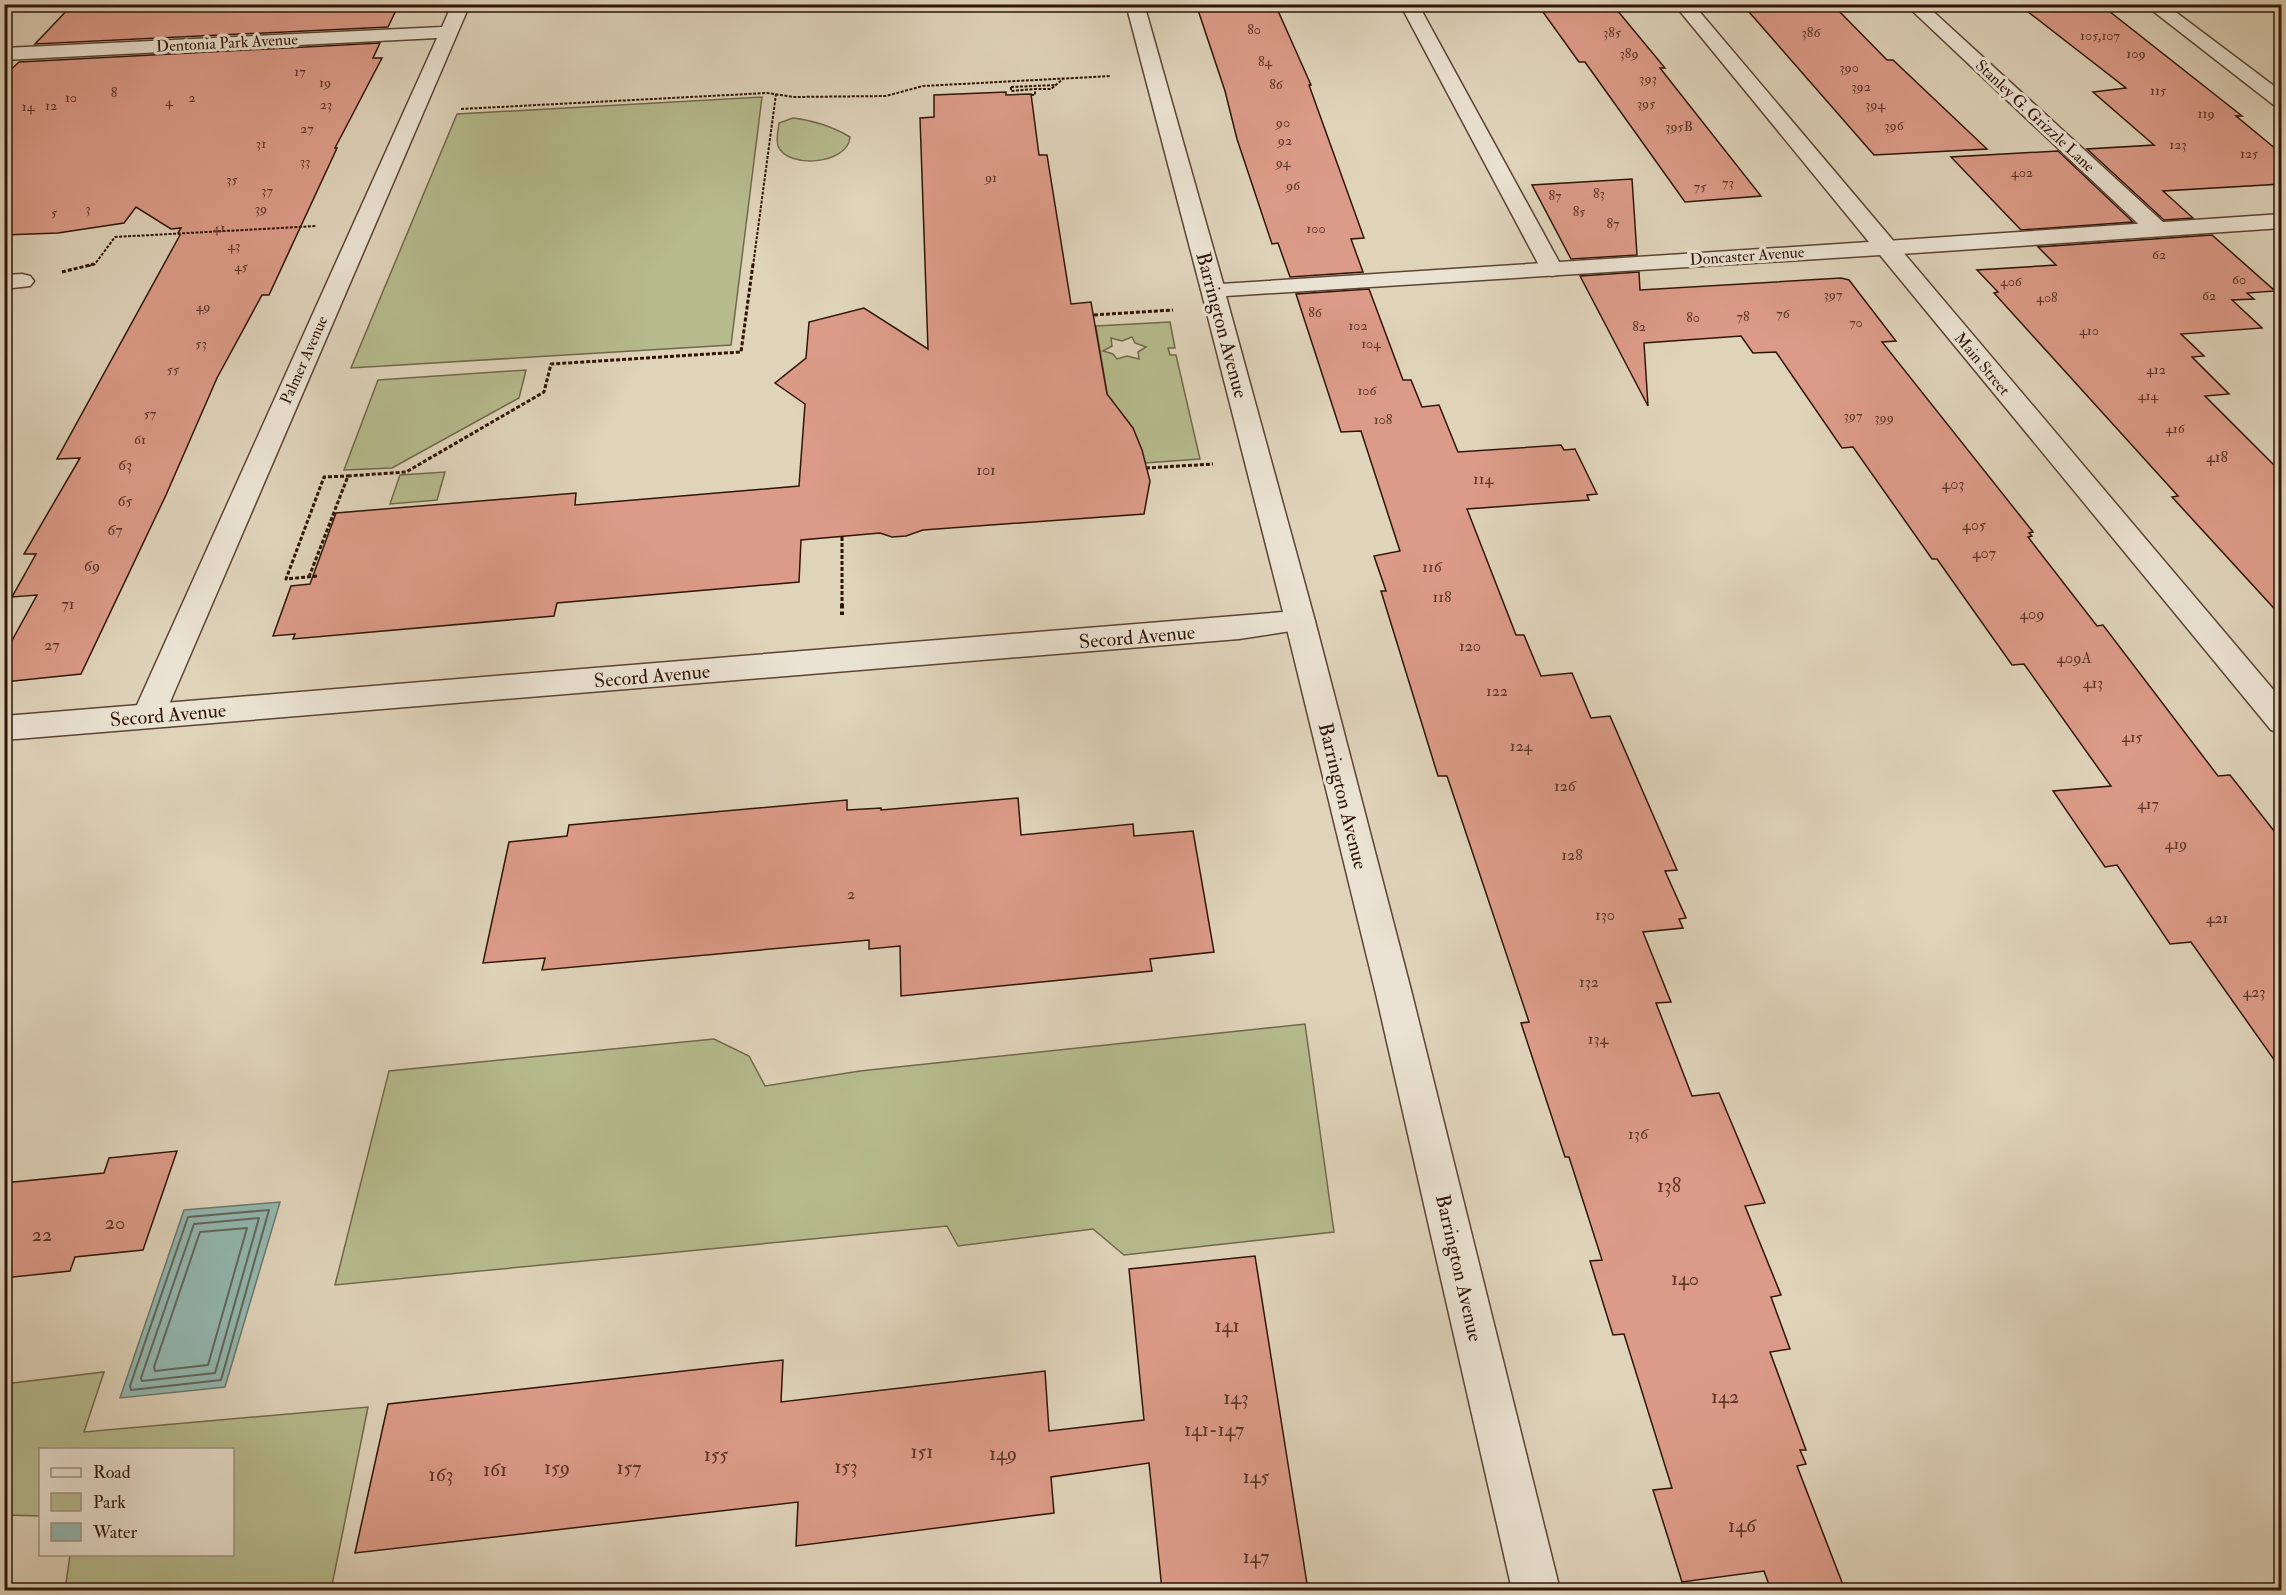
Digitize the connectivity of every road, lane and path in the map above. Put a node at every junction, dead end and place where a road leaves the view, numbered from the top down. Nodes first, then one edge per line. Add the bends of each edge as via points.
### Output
1 (461, 4) edge
2 (1135, 4) edge
3 (1410, 4) edge
4 (1683, 4) edge
5 (1914, 4) edge
6 (2152, 4) edge
7 (450, 32) junction
8 (4, 54) edge
9 (1114, 76) dead end
10 (1064, 79) junction
11 (1010, 81) junction
12 (1056, 85) junction
13 (1011, 87) junction
14 (1035, 89) junction
15 (776, 94) junction
16 (1031, 95) dead end
17 (2282, 102) edge
18 (415, 112) junction
19 (2282, 221) edge
20 (365, 224) junction
21 (2156, 228) junction
22 (1886, 248) junction
23 (1552, 269) junction
24 (13, 282) edge
25 (1213, 290) junction
26 (1177, 310) dead end
27 (1094, 315) dead end
28 (1214, 464) dead end
29 (1146, 468) dead end
30 (348, 476) junction
31 (842, 537) dead end
32 (309, 576) junction
33 (317, 576) dead end
34 (1300, 621) junction
35 (842, 623) dead end
36 (148, 716) junction
37 (2282, 722) edge
38 (4, 728) edge
39 (1536, 1590) edge

1 - 7 street, Palmer Avenue
2 - 25 street, Barrington Avenue
3 - 23 street
4 - 22 street, Main Street
5 - 21 street, Stanley G. Grizzle Lane
6 - 17 street
7 - 8 street, Dentonia Park Avenue
7 - 18 street, Palmer Avenue
9 - 10 path
10 - 11 path
10 - 12 path
11 - 13 path
11 - 15 path via 923,86 886,96
12 - 13 path
12 - 14 path
13 - 14 path via 1011,91
14 - 16 path via 1035,95
15 - 18 path
15 - 30 path via 741,352 552,364 544,392 406,472
18 - 20 street, Palmer Avenue
19 - 21 street, Doncaster Avenue
20 - 24 path via 115,237 94,264
20 - 36 street, Palmer Avenue
21 - 22 street, Doncaster Avenue
22 - 23 street, Doncaster Avenue
22 - 37 street, Main Street
23 - 25 street, Doncaster Avenue
25 - 34 street, Barrington Avenue
26 - 27 path
28 - 29 path
30 - 32 path
30 - 32 path via 324,477 286,579
31 - 35 path
32 - 33 path
34 - 36 street, Secord Avenue
34 - 39 street, Barrington Avenue via 1394,994
36 - 38 street, Secord Avenue

